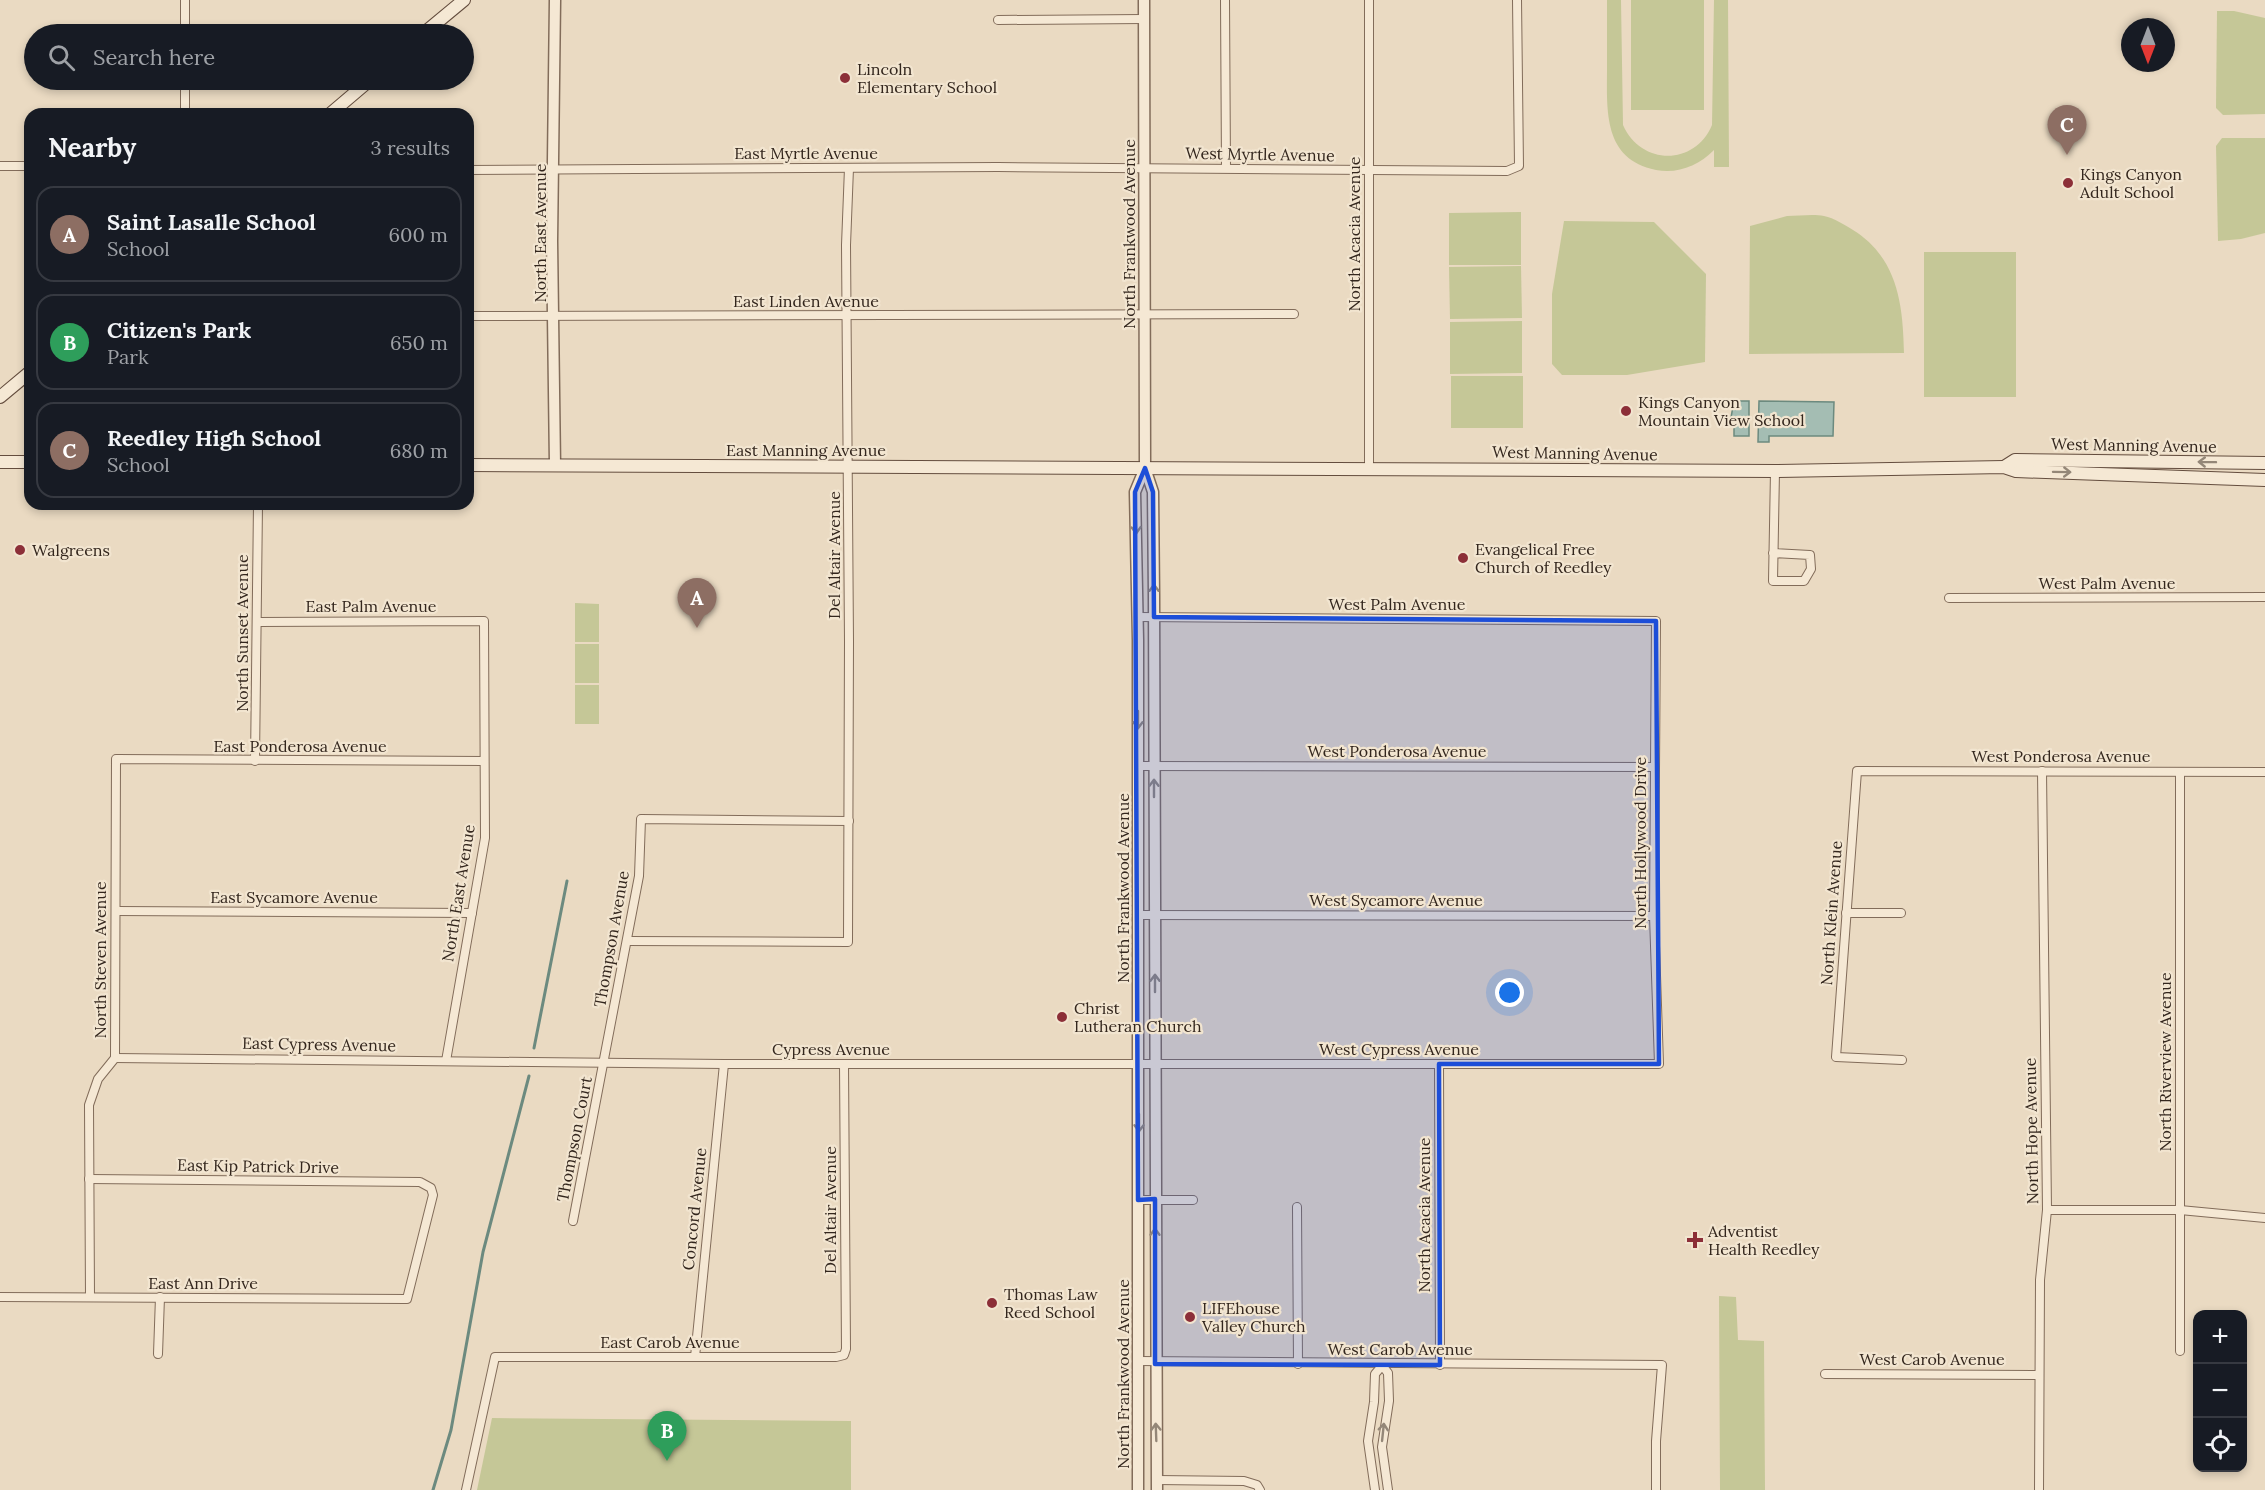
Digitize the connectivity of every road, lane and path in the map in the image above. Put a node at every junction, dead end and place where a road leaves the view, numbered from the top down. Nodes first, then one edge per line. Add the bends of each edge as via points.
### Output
1 (185, 0) edge
2 (464, 0) edge
3 (555, 0) edge
4 (1144, 0) edge
5 (1225, 0) edge
6 (1369, 0) edge
7 (1517, 0) edge
8 (1144, 19) junction
9 (998, 20) dead end
10 (185, 24) edge
11 (435, 24) edge
12 (185, 90) edge
13 (358, 90) edge
14 (185, 108) edge
15 (337, 108) edge
16 (0, 166) edge
17 (24, 166) edge
18 (849, 168) junction
19 (1144, 168) junction
20 (1226, 168) junction
21 (555, 169) junction
22 (474, 170) edge
23 (1369, 171) junction
24 (1294, 314) dead end
25 (474, 316) edge
26 (554, 316) junction
27 (848, 316) junction
28 (1144, 316) junction
29 (24, 376) edge
30 (1, 393) edge
31 (0, 462) edge
32 (24, 462) edge
33 (2265, 463) edge
34 (474, 465) edge
35 (555, 465) junction
36 (2004, 466) junction
37 (849, 467) junction
38 (1145, 468) junction
39 (1369, 468) junction
40 (1775, 471) junction
41 (2265, 480) edge
42 (258, 510) edge
43 (1773, 553) junction
44 (2265, 597) edge
45 (1949, 598) dead end
46 (1138, 618) junction
47 (1154, 618) junction
48 (484, 621) joint
49 (1656, 621) joint
50 (258, 622) junction
51 (116, 759) joint
52 (255, 761) junction
53 (484, 761) junction
54 (1138, 766) junction
55 (1154, 766) junction
56 (1655, 767) junction
57 (1857, 771) joint
58 (2042, 771) junction
59 (2180, 772) junction
60 (2265, 772) edge
61 (849, 821) junction
62 (116, 911) junction
63 (472, 912) junction
64 (1901, 913) dead end
65 (1846, 914) junction
66 (1138, 915) junction
67 (1154, 915) junction
68 (1654, 916) junction
69 (627, 941) junction
70 (115, 1058) junction
71 (1902, 1060) dead end
72 (446, 1061) junction
73 (523, 1061) joint
74 (604, 1062) junction
75 (1155, 1063) junction
76 (724, 1064) junction
77 (843, 1064) junction
78 (1439, 1064) junction
79 (1659, 1064) joint
80 (1139, 1065) junction
81 (89, 1179) junction
82 (1155, 1199) junction
83 (1138, 1200) junction
84 (1193, 1200) dead end
85 (1297, 1207) dead end
86 (2047, 1210) junction
87 (2180, 1210) junction
88 (2265, 1218) edge
89 (573, 1221) dead end
90 (90, 1297) junction
91 (0, 1298) edge
92 (159, 1298) junction
93 (407, 1299) joint
94 (2180, 1351) dead end
95 (158, 1354) dead end
96 (843, 1355) joint
97 (695, 1357) junction
98 (1138, 1361) junction
99 (1155, 1364) junction
100 (1298, 1364) junction
101 (1440, 1365) junction
102 (1379, 1368) junction
103 (1825, 1374) dead end
104 (2039, 1375) junction
105 (1157, 1485) edge
106 (465, 1490) edge
107 (1138, 1490) edge
108 (1260, 1490) edge
109 (1374, 1490) edge
110 (1388, 1490) edge
111 (1656, 1490) edge
112 (2040, 1490) edge

1 - 10 street
2 - 11 main road
3 - 21 street, North East Avenue
4 - 8 street, North Frankwood Avenue
5 - 20 street
6 - 23 street, North Acacia Avenue
7 - 23 street, West Myrtle Avenue via 1519,166 1508,171
8 - 9 street
8 - 19 street, North Frankwood Avenue
12 - 14 street
13 - 15 main road
16 - 17 street
18 - 19 street, East Myrtle Avenue
18 - 21 street, East Myrtle Avenue
18 - 27 street, Del Altair Avenue
19 - 20 street, West Myrtle Avenue
19 - 28 street, North Frankwood Avenue
20 - 23 street, West Myrtle Avenue
21 - 22 street, East Myrtle Avenue
21 - 26 street, North East Avenue
23 - 39 street, North Acacia Avenue
24 - 28 street, East Linden Avenue
25 - 26 street, East Linden Avenue
26 - 27 street, East Linden Avenue
26 - 35 street, North East Avenue
27 - 28 street, East Linden Avenue
27 - 37 street, Del Altair Avenue
28 - 38 street, North Frankwood Avenue
29 - 30 main road
31 - 32 main road
33 -> 36 main road, West Manning Avenue via 2015,460
34 - 35 main road, East Manning Avenue
35 - 37 main road, East Manning Avenue
36 - 40 main road, West Manning Avenue
36 -> 41 main road, West Manning Avenue via 2016,471
37 - 38 main road, East Manning Avenue
37 - 61 street, Del Altair Avenue
38 - 39 main road, West Manning Avenue
38 -> 46 street, North Frankwood Avenue via 1136,492
47 -> 38 street, North Frankwood Avenue via 1153,492
39 - 40 main road, West Manning Avenue
40 - 43 street
42 - 50 street, North Sunset Avenue
43 - 43 street via 1773,581 1804,581 1810,555
44 - 45 street, West Palm Avenue
46 - 47 street, West Palm Avenue
46 -> 54 street, North Frankwood Avenue
47 - 49 street, West Palm Avenue
47 - 55 street, North Frankwood Avenue
48 - 50 street, East Palm Avenue
48 - 53 street, North East Avenue
49 - 56 street, North Hollywood Drive
50 - 52 street, North Sunset Avenue
51 - 52 street, East Ponderosa Avenue
51 - 62 street, North Steven Avenue
52 - 53 street, East Ponderosa Avenue
53 - 63 street, North East Avenue via 485,838
54 - 55 street, West Ponderosa Avenue
54 - 66 street, North Frankwood Avenue
55 - 56 street, West Ponderosa Avenue
67 -> 55 street, North Frankwood Avenue
56 - 68 street, North Hollywood Drive
57 - 58 street, West Ponderosa Avenue
57 - 65 street, North Klein Avenue
58 - 59 street, West Ponderosa Avenue
58 - 86 street, North Hope Avenue
59 - 60 street, West Ponderosa Avenue
59 - 87 street, North Riverview Avenue
61 - 69 street, Thompson Avenue via 641,819 639,876
61 - 69 street, Del Altair Avenue via 848,942
62 - 63 street, East Sycamore Avenue
62 - 70 street, North Steven Avenue
63 - 72 street, North East Avenue
64 - 65 street
65 - 71 street, North Klein Avenue via 1836,1057
66 - 67 street, West Sycamore Avenue
66 - 80 street, North Frankwood Avenue
67 - 68 street, West Sycamore Avenue
75 -> 67 street, North Frankwood Avenue
68 - 79 street, North Hollywood Drive
69 - 74 street, Thompson Avenue
70 - 72 street, East Cypress Avenue
70 - 81 street, North Steven Avenue via 98,1079 89,1105
72 - 73 street, East Cypress Avenue
73 - 74 street, Cypress Avenue
74 - 76 street, Cypress Avenue
74 - 89 street, Thompson Court
75 - 78 street, West Cypress Avenue
75 - 80 street, West Cypress Avenue
75 - 82 street, North Frankwood Avenue
76 - 77 street, Cypress Avenue
76 - 97 street, Concord Avenue
77 - 80 street, Cypress Avenue
77 - 96 street, Del Altair Avenue
78 - 79 street, West Cypress Avenue
78 - 101 street, North Acacia Avenue
80 -> 83 street, North Frankwood Avenue
81 - 90 street, North Steven Avenue
81 - 93 street, East Kip Patrick Drive via 427,1184 433,1195
82 - 83 street
82 - 84 street
99 -> 82 street, North Frankwood Avenue
83 - 98 street, North Frankwood Avenue
85 - 100 street
86 - 87 street
86 - 104 street, North Hope Avenue via 2040,1280
87 - 88 street
87 - 94 street, North Riverview Avenue
90 - 91 street, East Ann Drive
90 - 92 street, East Ann Drive
92 - 93 street, East Ann Drive
92 - 95 street
96 - 97 street, East Carob Avenue
97 - 106 street, East Carob Avenue via 495,1357
98 - 99 street, West Carob Avenue
98 - 107 street, North Frankwood Avenue
99 - 100 street, West Carob Avenue
105 -> 99 street, North Frankwood Avenue
100 - 102 street, West Carob Avenue
101 - 102 street, West Carob Avenue
101 - 111 street, West Carob Avenue via 1662,1365
102 - 109 street via 1368,1441
110 -> 102 street via 1382,1447 1389,1401 1388,1373
103 - 104 street, West Carob Avenue
104 - 112 street, North Hope Avenue
105 - 108 street via 1244,1481

